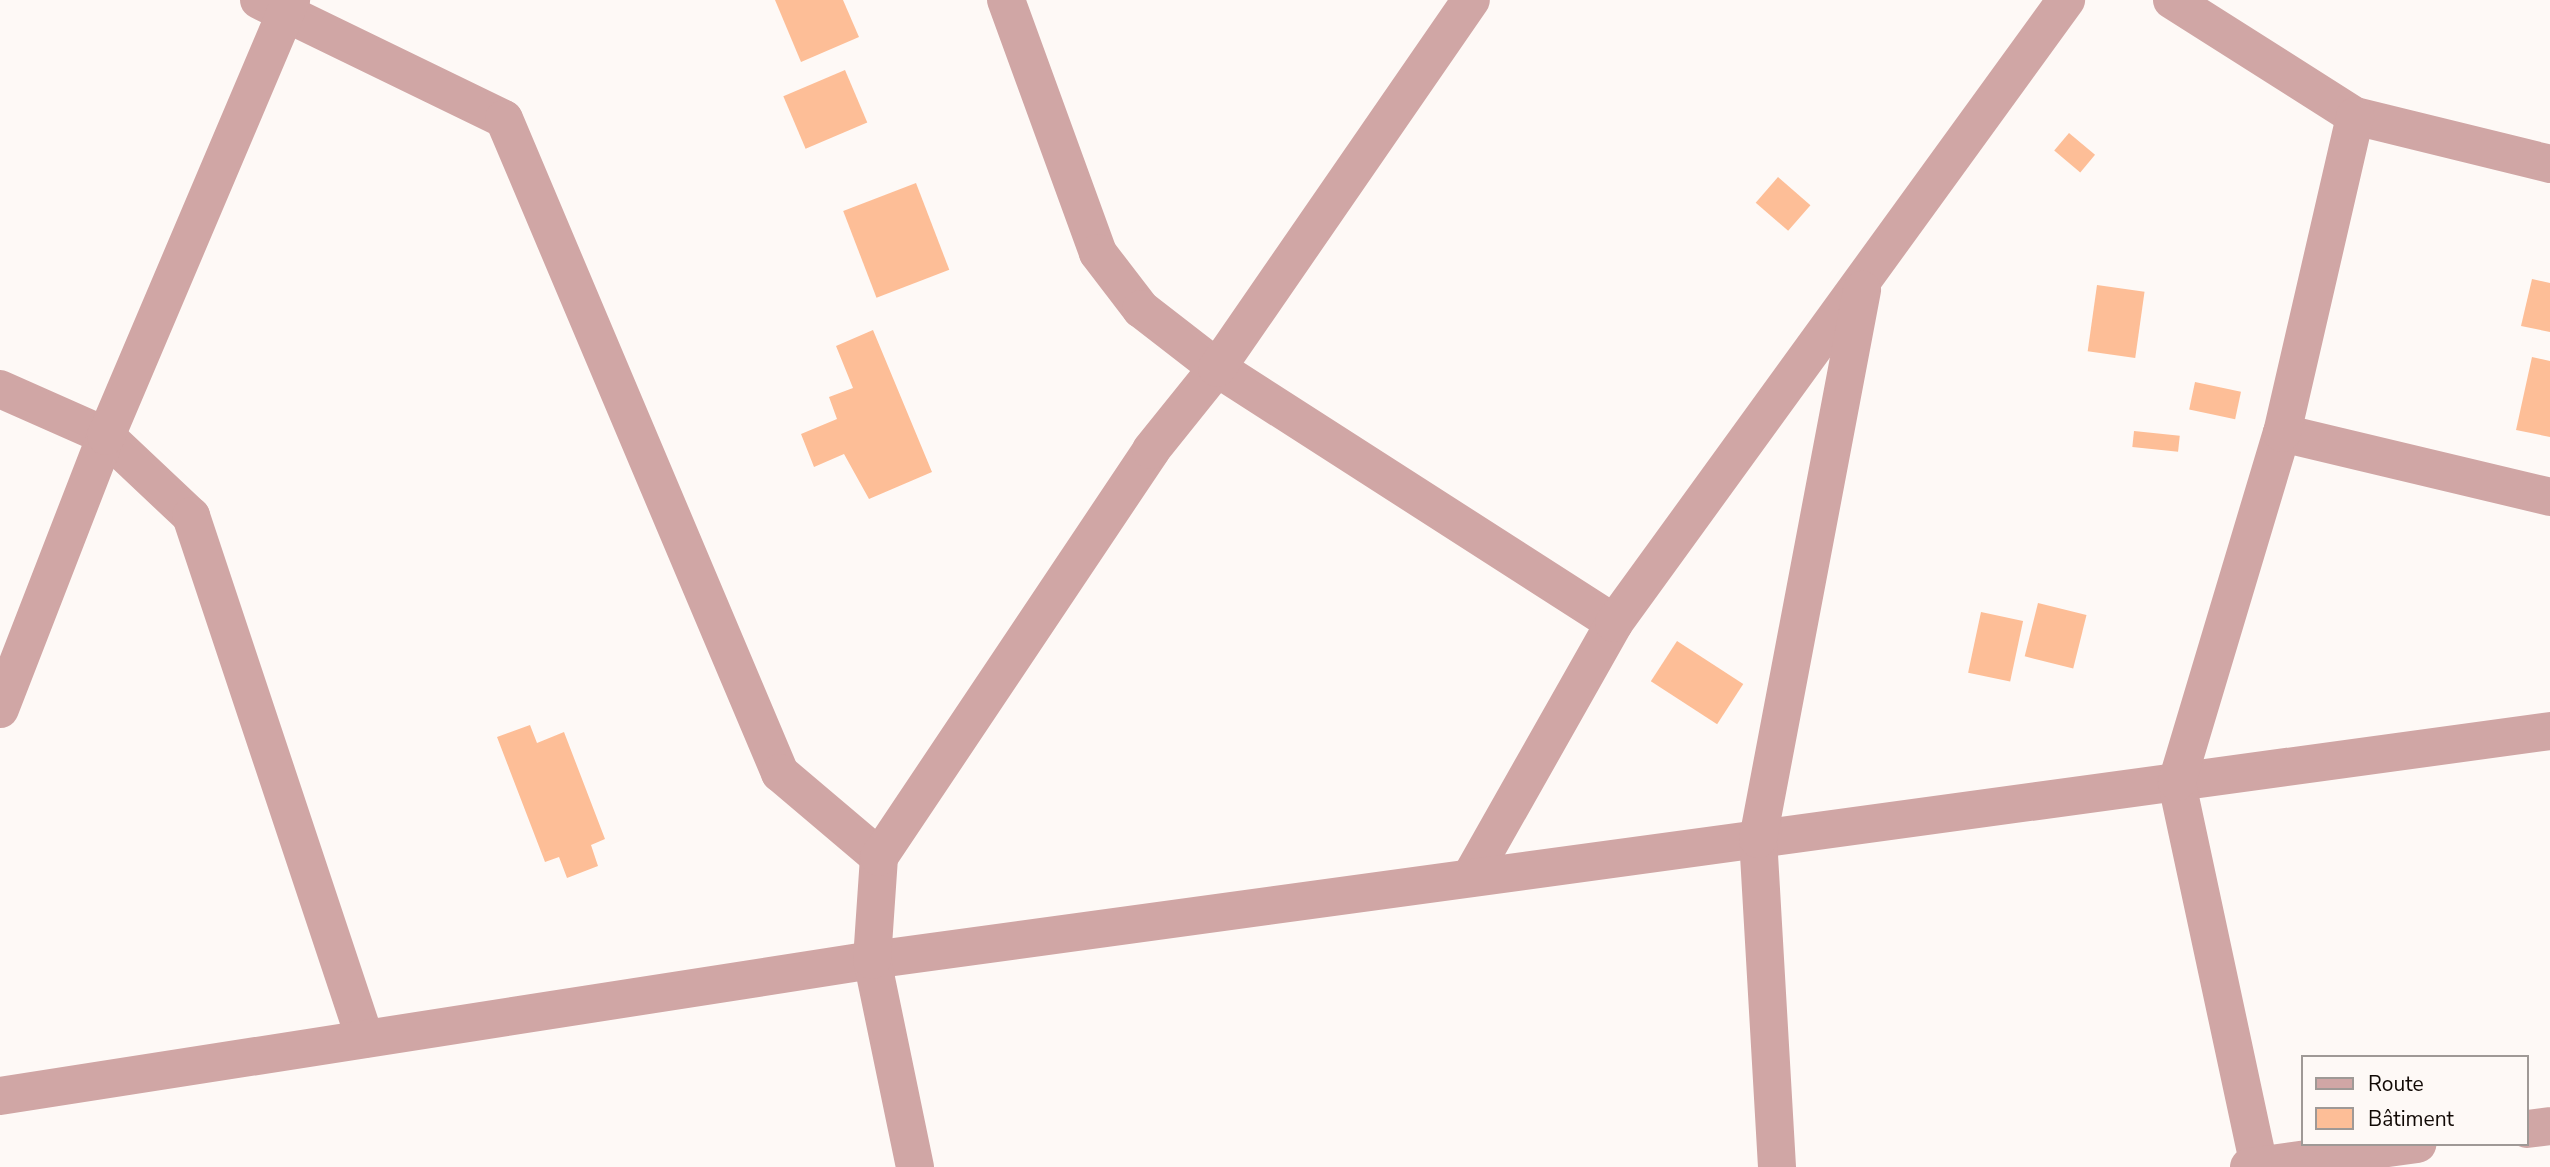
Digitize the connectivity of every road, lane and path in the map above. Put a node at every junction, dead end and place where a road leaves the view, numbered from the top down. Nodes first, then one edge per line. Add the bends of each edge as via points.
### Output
1 (1006, 0) edge
2 (1471, 0) edge
3 (2066, 0) edge
4 (2172, 0) edge
5 (278, 4) edge
6 (2356, 116) junction
7 (2550, 164) edge
8 (1864, 279) junction
9 (1217, 368) junction
10 (0, 389) edge
11 (2281, 433) junction
12 (106, 436) junction
13 (2550, 497) edge
14 (1614, 623) junction
15 (0, 709) edge
16 (2550, 731) edge
17 (2177, 782) junction
18 (1758, 839) junction
19 (879, 857) junction
20 (1470, 878) junction
21 (872, 960) junction
22 (365, 1039) junction
23 (0, 1096) edge
24 (2550, 1126) edge
25 (2529, 1129) edge
26 (2402, 1146) edge
27 (2254, 1166) edge
28 (915, 1167) edge
29 (1777, 1167) edge

1 - 9 street via 1098,253 1141,309
2 - 9 street
3 - 8 street
4 - 6 street
5 - 12 street
5 - 19 street via 504,119 780,774
6 - 7 street
6 - 11 street
8 - 14 street
8 - 18 street
9 - 14 street
9 - 19 street via 1151,450
10 - 12 street
11 - 13 street
11 - 17 street
12 - 15 street
12 - 22 street via 191,516
14 - 20 street
16 - 17 street
17 - 18 street
17 - 27 street
18 - 20 street
18 - 29 street
19 - 21 street
20 - 21 street
21 - 22 street
21 - 28 street
22 - 23 street
24 - 25 street
26 - 27 street

